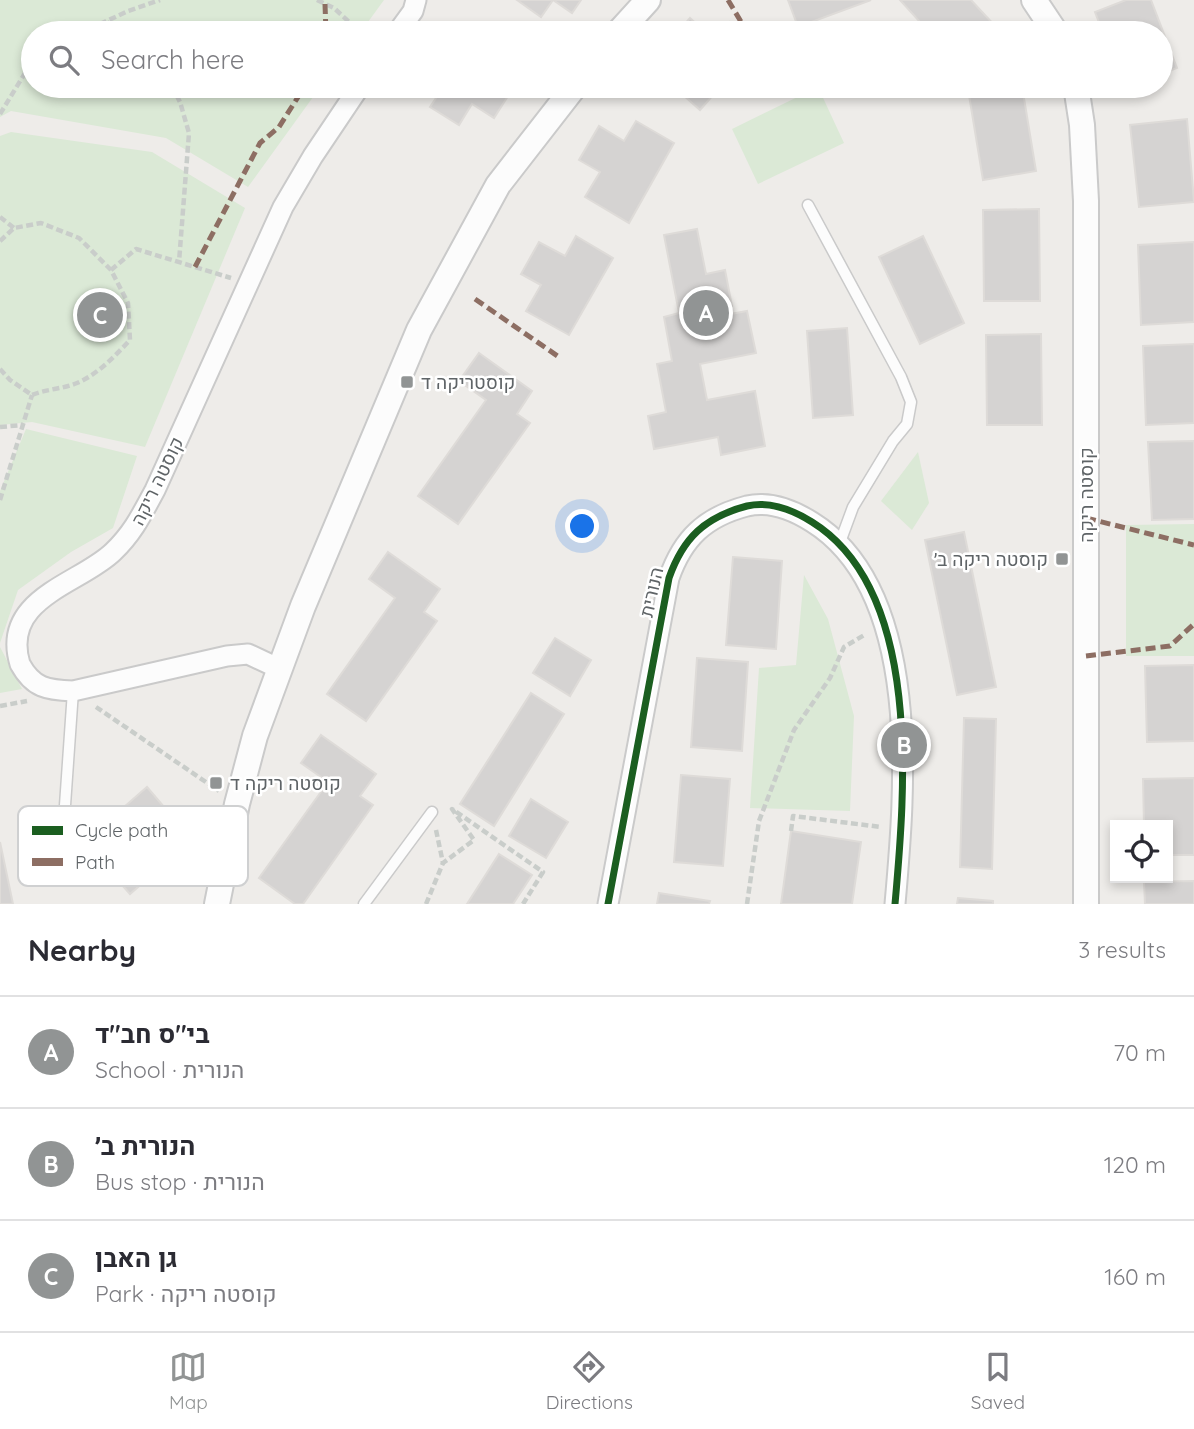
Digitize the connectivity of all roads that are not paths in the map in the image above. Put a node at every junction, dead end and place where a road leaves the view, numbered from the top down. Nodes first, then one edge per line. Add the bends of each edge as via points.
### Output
1 (416, 0) edge
2 (648, 0) edge
3 (1034, 0) edge
4 (406, 21) edge
5 (629, 21) edge
6 (1048, 21) edge
7 (352, 98) edge
8 (565, 98) edge
9 (1078, 98) edge
10 (808, 205) dead end
11 (839, 545) junction
12 (280, 669) junction
13 (73, 691) junction
14 (65, 806) edge
15 (237, 806) edge
16 (432, 812) road end
17 (221, 886) edge
18 (217, 904) edge
19 (364, 904) edge
20 (608, 904) edge
21 (895, 904) edge
22 (1086, 904) edge

1 - 4 street
2 - 5 street
3 - 6 street
7 - 13 street, קוסטה ריקה via 283,207 132,534 85,572 31,601 15,619 12,642 19,663 34,684
8 - 12 street via 499,185 419,330
9 - 22 street, קוסטה ריקה via 1086,201
10 - 11 lane via 911,402 907,424 853,507
11 - 20 street, הנורית via 804,517 757,504 714,519 693,534 677,554 666,589
11 - 21 street, הנורית via 874,597 896,678 903,733 902,830
12 - 13 street, קוסטה ריקה via 248,654 227,656
12 - 15 street via 255,736
13 - 14 lane
16 - 19 lane
17 - 18 street

